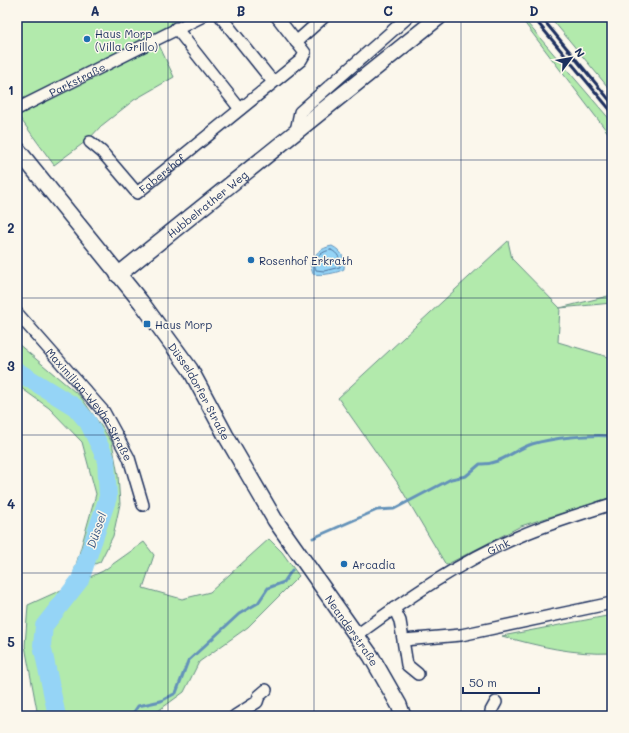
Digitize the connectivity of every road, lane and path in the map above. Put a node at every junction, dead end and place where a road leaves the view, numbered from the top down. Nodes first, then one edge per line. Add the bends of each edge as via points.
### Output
1 (201, 17) edge
2 (221, 17) edge
3 (277, 17) edge
4 (324, 17) edge
5 (408, 17) edge
6 (439, 17) edge
7 (176, 28) junction
8 (296, 42) junction
9 (274, 82) junction
10 (17, 109) edge
11 (240, 109) junction
12 (296, 131) junction
13 (90, 142) dead end
14 (17, 149) edge
15 (118, 275) junction
16 (17, 314) edge
17 (612, 504) edge
18 (143, 505) dead end
19 (295, 548) joint
20 (612, 603) edge
21 (394, 608) junction
22 (357, 634) junction
23 (404, 640) junction
24 (418, 674) dead end
25 (266, 690) dead end
26 (496, 702) dead end
27 (235, 716) edge
28 (403, 716) edge
29 (492, 716) edge

1 - 7 street, Parkstraße
2 - 9 street
3 - 8 street, Fabershof
4 - 8 street
5 - 12 street via 300,112
6 - 12 main road, Hubbelrather Weg
7 - 10 street, Parkstraße
7 - 11 street
8 - 9 street, Fabershof via 305,53 301,60
9 - 11 street, Fabershof
11 - 13 street, Fabershof via 137,193 102,152
12 - 15 main road, Hubbelrather Weg
14 - 15 main road, Düsseldorfer Straße
15 - 19 main road, Düsseldorfer Straße via 190,369 271,514
16 - 18 street, Maximilian-Weyhe-Straße via 104,412 129,458
17 - 21 street, Gink via 520,536 434,580
19 - 22 main road, Neanderstraße
20 - 23 street via 461,635
21 - 22 street, Gink
21 - 23 street
22 - 28 main road, Neanderstraße
23 - 24 street via 407,665
25 - 27 street via 257,702
26 - 29 street via 491,711

